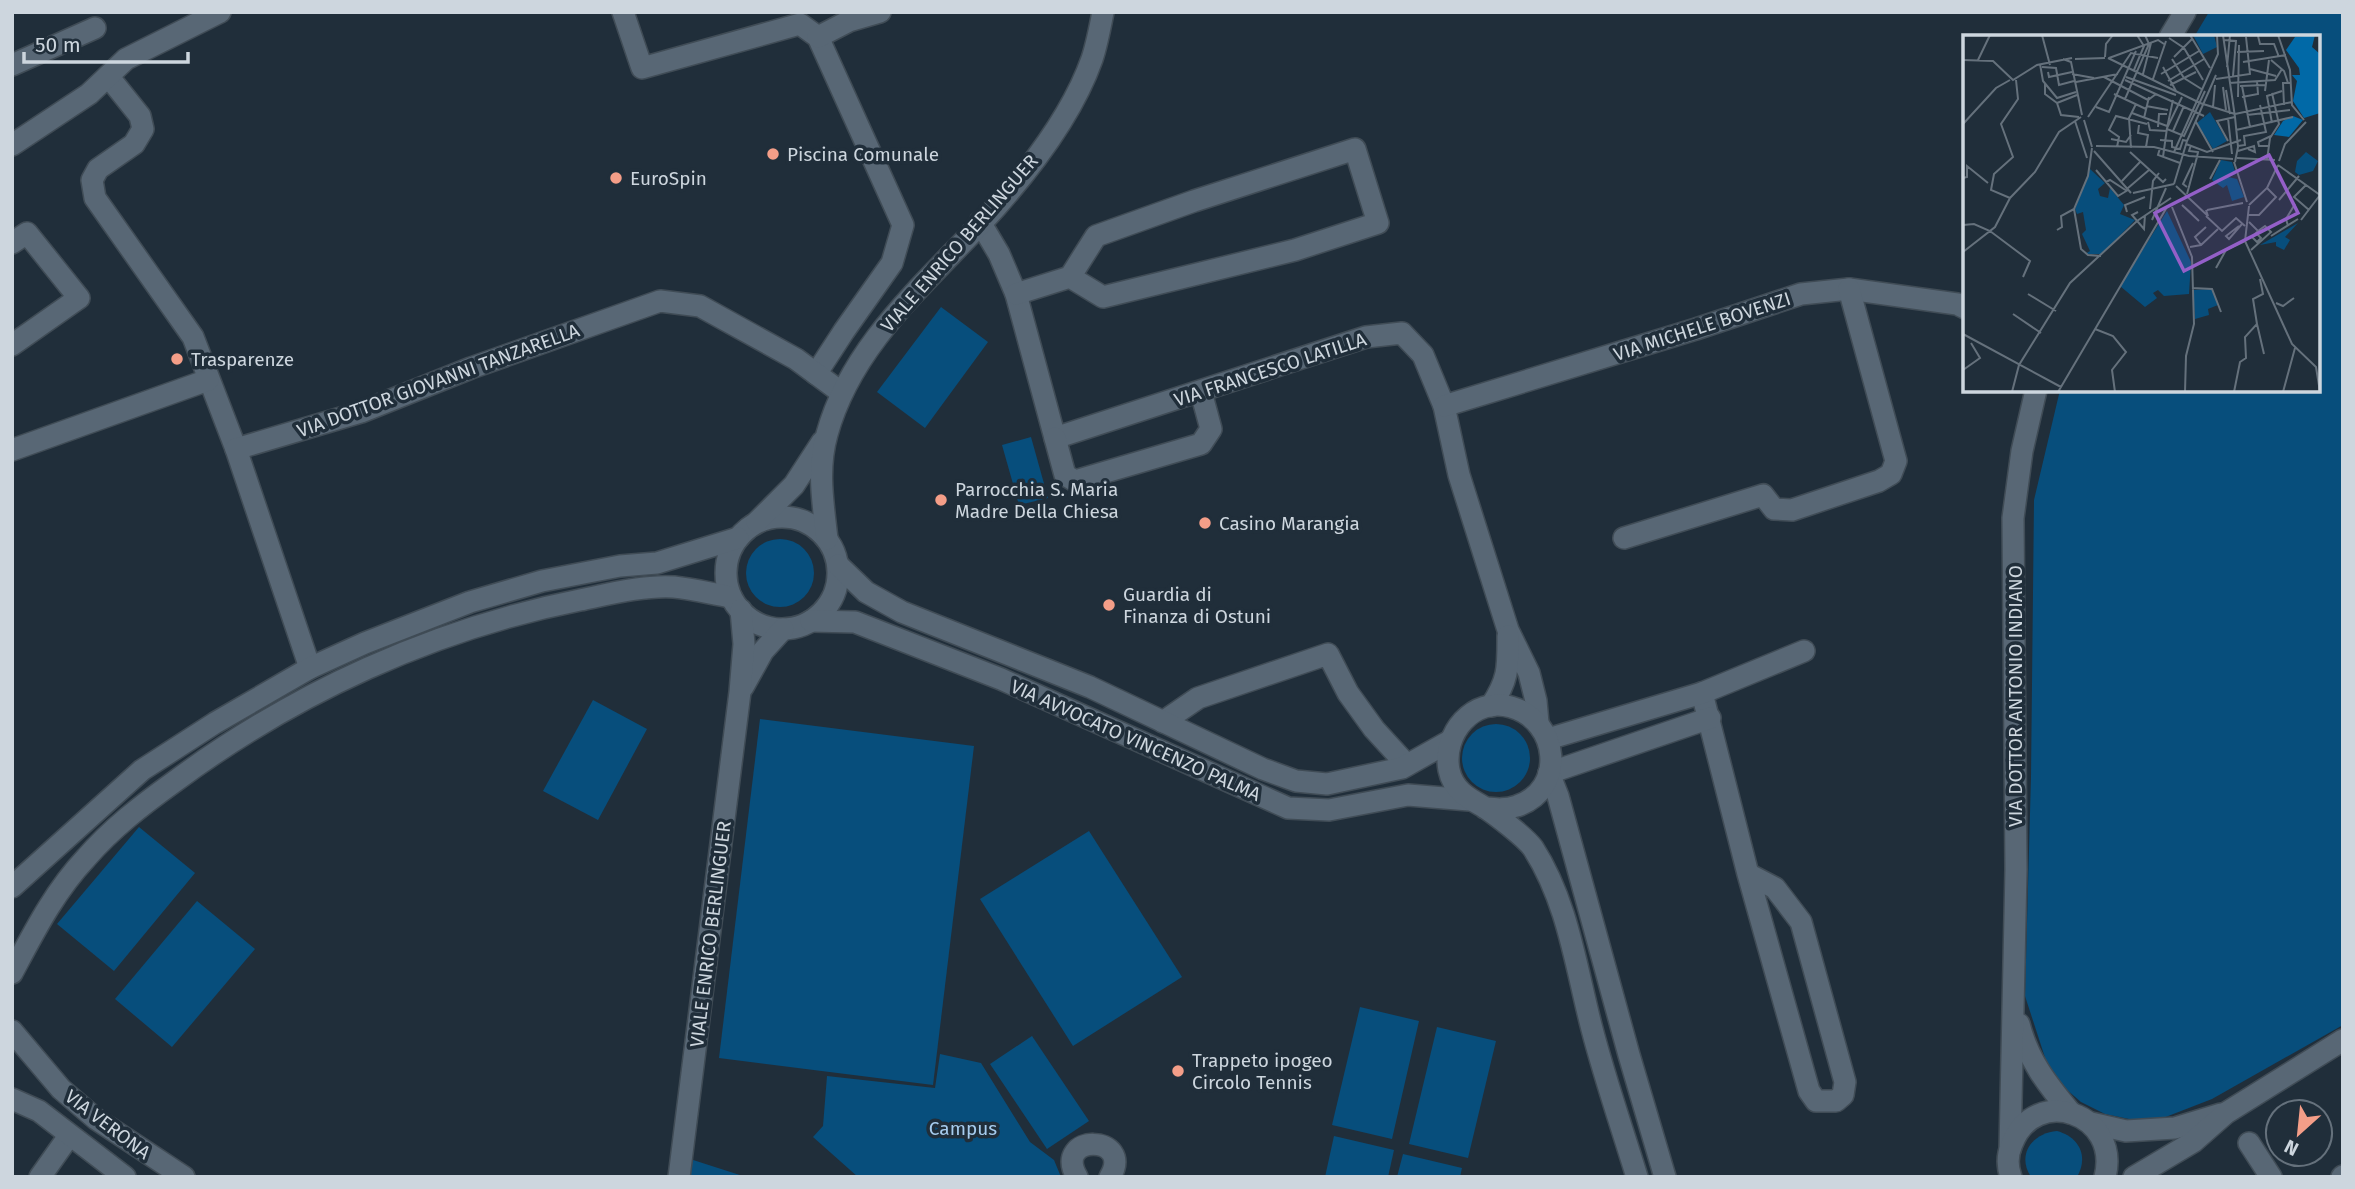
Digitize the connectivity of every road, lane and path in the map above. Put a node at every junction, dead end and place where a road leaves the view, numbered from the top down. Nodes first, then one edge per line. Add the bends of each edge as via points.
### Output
1 (220, 12) edge
2 (623, 12) edge
3 (880, 12) edge
4 (1103, 12) edge
5 (2185, 12) edge
6 (848, 17) edge
7 (95, 28) dead end
8 (2171, 35) edge
9 (818, 37) junction
10 (12, 65) edge
11 (108, 76) junction
12 (12, 145) edge
13 (980, 222) junction
14 (12, 243) edge
15 (1070, 277) junction
16 (1849, 289) junction
17 (1016, 294) junction
18 (1963, 307) edge
19 (12, 345) edge
20 (816, 374) junction
21 (208, 380) junction
22 (1201, 392) junction
23 (2036, 392) edge
24 (842, 393) junction
25 (1444, 406) junction
26 (827, 434) junction
27 (1055, 438) junction
28 (236, 449) junction
29 (12, 450) edge
30 (755, 524) junction
31 (738, 538) junction
32 (1624, 538) dead end
33 (827, 539) junction
34 (838, 565) junction
35 (736, 604) junction
36 (811, 621) junction
37 (783, 629) junction
38 (1508, 630) junction
39 (1804, 652) dead end
40 (310, 668) junction
41 (740, 692) junction
42 (1702, 694) junction
43 (1491, 706) junction
44 (1710, 719) junction
45 (1163, 722) junction
46 (1543, 731) junction
47 (1450, 741) junction
48 (1408, 765) junction
49 (1549, 772) junction
50 (1477, 804) junction
51 (1748, 874) junction
52 (12, 887) edge
53 (12, 973) edge
54 (2014, 1004) junction
55 (12, 1031) edge
56 (2343, 1040) edge
57 (12, 1099) edge
58 (2071, 1112) junction
59 (2226, 1113) junction
60 (2091, 1123) junction
61 (69, 1136) junction
62 (2249, 1143) dead end
63 (2010, 1149) junction
64 (1115, 1173) edge
65 (2010, 1175) edge
66 (40, 1177) edge
67 (125, 1177) edge
68 (184, 1177) edge
69 (679, 1177) edge
70 (1077, 1177) edge
71 (1637, 1177) edge
72 (1665, 1177) edge
73 (2105, 1177) edge
74 (2134, 1177) edge
75 (2271, 1177) edge

1 - 11 street via 126,60
2 - 9 street via 642,68 800,24
3 - 6 street
4 - 13 street, VIALE ENRICO BERLINGUER via 1093,58 1074,99 1049,139
5 - 8 street
6 - 9 street
7 - 10 street
9 - 20 street via 903,225 892,262
11 - 12 street via 89,94
11 - 21 street via 140,116 143,129 134,144 98,169 92,180 95,198 193,337
13 - 17 street
13 - 24 street, VIALE ENRICO BERLINGUER via 874,339
14 - 19 street via 27,233 79,298
15 - 15 street via 1096,236 1355,149 1378,223 1295,250 1103,297
15 - 17 street
16 - 18 street, VIA MICHELE BOVENZI
16 - 25 street, VIA MICHELE BOVENZI via 1801,294
16 - 32 street via 1896,461 1891,474 1792,510 1774,509 1763,495
17 - 27 street
20 - 24 street, VIA DOTTOR GIOVANNI TANZARELLA
20 - 28 street, VIA DOTTOR GIOVANNI TANZARELLA via 700,306 660,301 360,412
21 - 28 street
21 - 29 street
22 - 25 street, VIA FRANCESCO LATILLA via 1366,337 1402,333 1423,355
22 - 27 street, VIA FRANCESCO LATILLA
22 - 27 street via 1211,429 1201,444 1075,481 1065,475
23 - 54 street, VIA DOTTOR ANTONIO INDIANO via 2013,518
24 - 26 street, VIALE ENRICO BERLINGUER
25 - 38 street, VIA FRANCESCO LATILLA via 1459,475
26 - 30 street via 794,485
26 - 33 street via 820,479
28 - 40 street
30 - 31 street
30 - 33 street via 770,518 802,520
31 - 35 street via 726,567
31 - 40 street via 657,563 542,581 470,601
33 - 34 street
34 - 36 street via 833,597
34 - 45 street, VIA AVVOCATO VINCENZO PALMA via 866,592 902,612 1090,687
35 - 37 street via 753,621
35 - 41 street, VIALE ENRICO BERLINGUER via 744,644
35 - 53 street via 673,587 550,606 459,632 317,691 211,755 127,817 85,858 50,902
36 - 37 street
36 - 50 street, VIA AVVOCATO VINCENZO PALMA via 855,622 1001,678 1288,808 1329,810 1408,795
37 - 41 street
38 - 43 street, VIA FRANCESCO LATILLA via 1508,670
38 - 46 street, VIA FRANCESCO LATILLA via 1529,673
39 - 42 street
40 - 52 street via 142,770
41 - 69 street, VIALE ENRICO BERLINGUER
42 - 44 street
42 - 46 street
43 - 46 street via 1525,712
43 - 47 street, VIA AVVOCATO VINCENZO PALMA via 1465,718
44 - 49 street
44 - 51 street
45 - 48 street, VIA AVVOCATO VINCENZO PALMA via 1296,781 1327,784
45 - 48 street via 1198,698 1328,654 1348,693
46 - 49 street via 1551,756
47 - 48 street, VIA AVVOCATO VINCENZO PALMA
47 - 50 street via 1450,774 1457,788
49 - 50 street, VIA AVVOCATO VINCENZO PALMA via 1531,799 1517,806 1501,809
49 - 72 street
50 - 71 street via 1532,846 1561,905 1592,1031
51 - 51 street via 1809,1091 1816,1101 1836,1101 1845,1082 1801,922 1775,888
54 - 58 street, VIA DOTTOR ANTONIO INDIANO via 2025,1047
54 - 63 street, VIA DOTTOR ANTONIO INDIANO
55 - 68 street, VIA VERONA via 61,1089 96,1119
56 - 59 street
57 - 61 street, VIA VERONA via 40,1111
58 - 60 street
58 - 63 street via 2039,1115 2015,1135
59 - 60 street via 2175,1128 2126,1131
59 - 74 street via 2193,1142
60 - 73 street via 2107,1149
61 - 66 street
61 - 67 street, VIA VERONA
62 - 75 street
63 - 65 street, VIA DOTTOR ANTONIO INDIANO
64 - 70 street via 1114,1159 1106,1147 1086,1144 1073,1159

